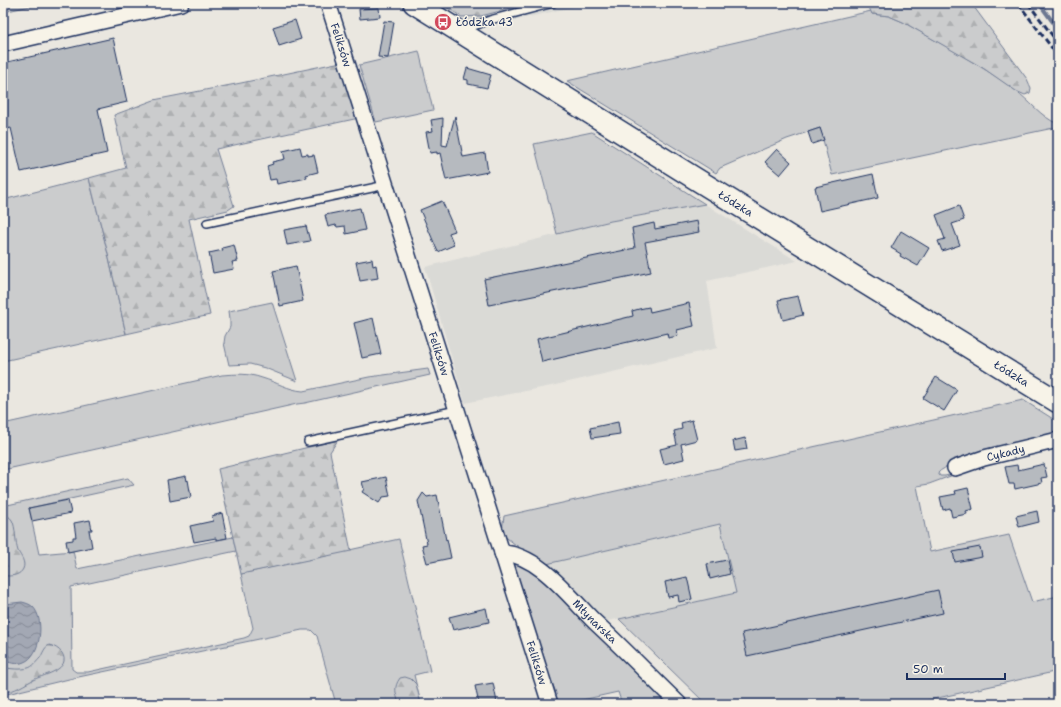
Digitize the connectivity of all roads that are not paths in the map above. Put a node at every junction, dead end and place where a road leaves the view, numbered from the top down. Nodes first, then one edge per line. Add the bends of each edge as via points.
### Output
1 (181, 3) edge
2 (328, 3) edge
3 (414, 3) edge
4 (553, 3) edge
5 (460, 32) junction
6 (3, 44) edge
7 (386, 186) junction
8 (207, 223) dead end
9 (1058, 402) edge
10 (457, 410) junction
11 (1058, 440) edge
12 (308, 442) dead end
13 (955, 468) dead end
14 (502, 553) junction
15 (550, 704) edge
16 (679, 704) edge

1 - 6 street
2 - 7 street, Feliksów
3 - 5 main road, Łódzka
4 - 5 lane via 490,20
5 - 9 main road, Łódzka
7 - 8 lane
7 - 10 street, Feliksów
10 - 12 lane
10 - 14 street, Feliksów
11 - 13 street, Cykady via 984,458
14 - 15 street, Feliksów
14 - 16 street, Młynarska via 524,559 555,580

